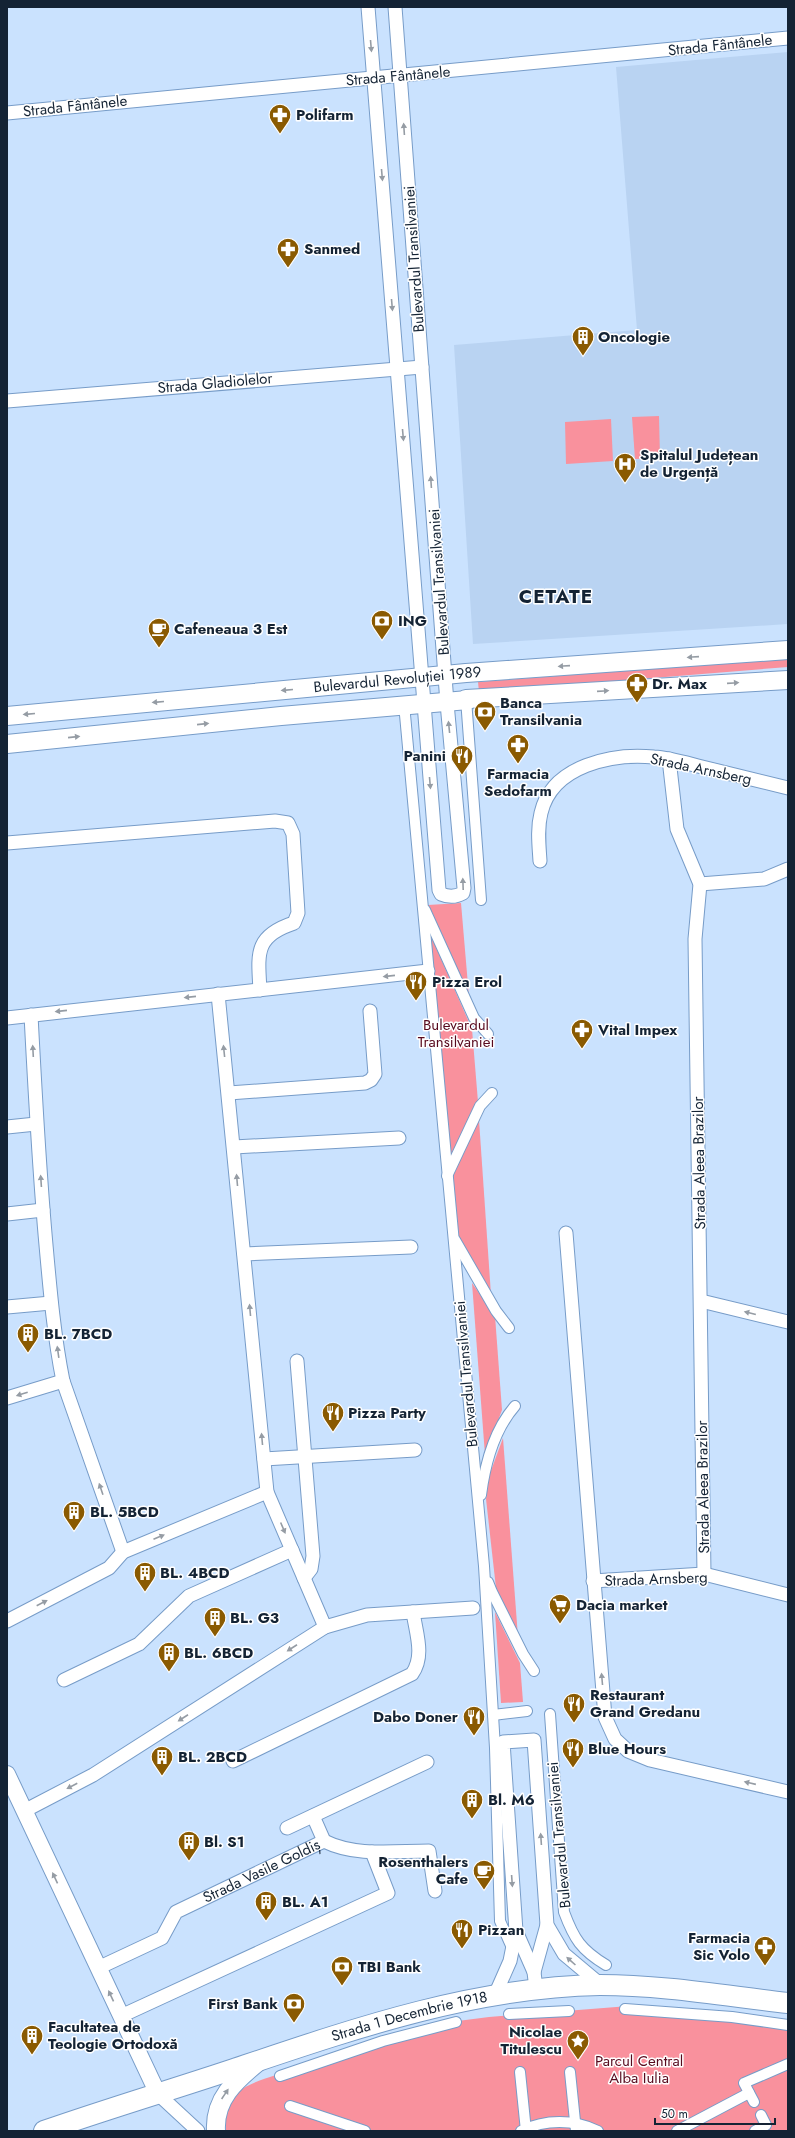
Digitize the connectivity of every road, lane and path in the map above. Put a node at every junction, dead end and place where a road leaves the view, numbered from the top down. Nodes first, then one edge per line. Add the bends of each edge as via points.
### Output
1 (368, 7) edge
2 (395, 7) edge
3 (788, 38) edge
4 (400, 75) junction
5 (374, 78) junction
6 (7, 113) edge
7 (422, 367) junction
8 (398, 368) junction
9 (7, 401) edge
10 (788, 650) edge
11 (445, 674) junction
12 (423, 677) junction
13 (788, 680) edge
14 (467, 700) junction
15 (447, 701) junction
16 (425, 702) junction
17 (404, 704) junction
18 (7, 716) edge
19 (7, 744) edge
20 (669, 759) junction
21 (788, 788) edge
22 (7, 843) edge
23 (540, 861) dead end
24 (788, 869) edge
25 (700, 884) junction
26 (481, 900) dead end
27 (422, 901) junction
28 (428, 971) junction
29 (260, 990) junction
30 (218, 994) junction
31 (370, 1011) dead end
32 (31, 1015) junction
33 (7, 1018) edge
34 (488, 1034) dead end
35 (229, 1093) junction
36 (492, 1093) dead end
37 (36, 1124) junction
38 (7, 1127) edge
39 (399, 1138) dead end
40 (234, 1147) junction
41 (447, 1176) junction
42 (43, 1210) junction
43 (7, 1214) edge
44 (566, 1233) dead end
45 (453, 1237) junction
46 (411, 1247) dead end
47 (244, 1254) junction
48 (701, 1301) junction
49 (51, 1303) junction
50 (7, 1307) edge
51 (788, 1322) edge
52 (509, 1328) dead end
53 (297, 1361) dead end
54 (63, 1381) junction
55 (7, 1398) edge
56 (515, 1406) dead end
57 (415, 1450) dead end
58 (306, 1456) junction
59 (264, 1459) junction
60 (267, 1492) junction
61 (478, 1511) junction
62 (292, 1550) junction
63 (123, 1552) junction
64 (484, 1566) junction
65 (704, 1574) junction
66 (304, 1578) junction
67 (593, 1581) junction
68 (788, 1595) edge
69 (472, 1608) dead end
70 (413, 1612) junction
71 (7, 1621) edge
72 (325, 1627) junction
73 (534, 1671) dead end
74 (64, 1680) dead end
75 (527, 1712) dead end
76 (550, 1714) dead end
77 (494, 1715) junction
78 (233, 1761) dead end
79 (427, 1762) dead end
80 (7, 1774) edge
81 (788, 1792) edge
82 (24, 1811) junction
83 (313, 1816) junction
84 (287, 1828) dead end
85 (324, 1841) junction
86 (372, 1852) junction
87 (435, 1891) dead end
88 (547, 1926) junction
89 (516, 1931) junction
90 (513, 1950) junction
91 (606, 1965) dead end
92 (98, 1968) junction
93 (535, 1980) junction
94 (601, 1985) junction
95 (495, 1995) junction
96 (788, 2003) edge
97 (625, 2009) dead end
98 (569, 2011) dead end
99 (508, 2014) dead end
100 (121, 2016) junction
101 (456, 2022) dead end
102 (788, 2025) edge
103 (260, 2060) junction
104 (788, 2064) edge
105 (520, 2072) dead end
106 (570, 2072) dead end
107 (280, 2076) dead end
108 (158, 2094) junction
109 (290, 2106) dead end
110 (760, 2115) dead end
111 (575, 2127) edge
112 (525, 2130) edge
113 (44, 2131) edge
114 (198, 2131) edge
115 (216, 2131) edge
116 (365, 2131) edge
117 (598, 2131) edge
118 (677, 2131) edge
119 (755, 2131) edge

1 -> 5 street, Bulevardul Transilvaniei
2 - 4 street, Bulevardul Transilvaniei
3 - 4 street, Strada Fântânele
4 - 5 street, Strada Fântânele
7 -> 4 street, Bulevardul Transilvaniei
5 - 6 street, Strada Fântânele
5 -> 8 street, Bulevardul Transilvaniei
7 - 8 street, Strada Gladiolelor
11 -> 7 street, Bulevardul Transilvaniei
8 - 9 street, Strada Gladiolelor
8 -> 12 street, Bulevardul Transilvaniei
10 -> 11 main road, Bulevardul Revoluției 1989
11 - 12 main road, Bulevardul Revoluției 1989
11 - 15 street, Bulevardul Transilvaniei
12 - 16 street, Bulevardul Transilvaniei
12 -> 18 main road, Bulevardul Revoluției 1989
14 -> 13 main road, Bulevardul Revoluției 1989
14 - 15 main road, Bulevardul Revoluției 1989
14 - 26 street
15 - 16 main road, Bulevardul Revoluției 1989
16 -> 15 street, Bulevardul Transilvaniei via 439,890 446,896 459,895 463,893 464,888
16 - 17 main road, Bulevardul Revoluției 1989
19 -> 17 main road, Bulevardul Revoluției 1989
17 - 27 street, Bulevardul Transilvaniei
20 - 21 street, Strada Arnsberg
20 - 23 street, Strada Arnsberg via 654,756 614,758 592,763 564,778 551,790 541,811 538,834
20 - 25 street, Strada Aleea Brazilor via 676,829
22 - 29 street via 275,821 288,824 293,834 298,913 294,923 280,928 262,943 258,956
24 - 25 street via 764,879
25 - 48 street, Strada Aleea Brazilor via 695,939
27 - 28 street, Bulevardul Transilvaniei
27 - 34 street, Bulevardul Transilvaniei via 474,1018
28 -> 29 street
28 - 41 street, Bulevardul Transilvaniei
29 - 30 street
30 -> 32 street
35 -> 30 street
31 - 35 street via 374,1074 371,1080 365,1083
32 - 33 street
37 -> 32 street
35 - 40 street
36 - 41 street via 480,1106
37 - 38 street
42 -> 37 street
39 - 40 street
47 -> 40 street
41 - 45 street, Bulevardul Transilvaniei
42 - 43 street
42 - 49 street
44 - 67 street
45 - 52 street, Bulevardul Transilvaniei via 496,1311
45 - 61 street, Bulevardul Transilvaniei
46 - 47 street
59 -> 47 street
51 -> 48 street
48 - 65 street, Strada Aleea Brazilor
49 - 50 street
54 -> 49 street
53 - 58 street
54 -> 55 street
63 -> 54 street
56 - 61 street, Bulevardul Transilvaniei via 504,1418 484,1471
57 - 58 street
58 - 59 street
58 - 66 street via 313,1556 311,1569
59 - 60 street
60 -> 62 street
63 -> 60 street
61 - 64 street, Bulevardul Transilvaniei
62 - 66 street
62 - 74 street via 189,1596 139,1644
71 -> 63 street via 109,1568
64 - 73 street, Bulevardul Transilvaniei via 492,1592
64 - 77 street, Bulevardul Transilvaniei
65 - 67 street, Strada Arnsberg
65 - 68 street, Strada Arnsberg
66 - 72 street
81 -> 67 street via 650,1760 628,1751 615,1739 605,1718
69 - 70 street
70 - 72 street via 367,1615
70 - 78 street via 420,1657 418,1666 412,1674
72 -> 82 street via 93,1775
75 - 77 street
76 - 91 street, Bulevardul Transilvaniei via 564,1912 574,1936 589,1954
77 - 90 street, Bulevardul Transilvaniei via 500,1921
79 - 83 street
80 - 82 street
92 -> 82 street
83 - 84 street
83 - 85 street
85 - 86 street, Strada Vasile Goldiș via 338,1848
85 - 92 street, Strada Vasile Goldiș via 176,1912 162,1938
86 - 87 street, Strada Vasile Goldiș via 429,1851
86 - 100 street via 388,1893
88 -> 89 street, Bulevardul Transilvaniei via 534,1740 503,1742
88 - 93 street, Bulevardul Transilvaniei
94 -> 88 street, Bulevardul Transilvaniei via 564,1954
89 - 90 street, Bulevardul Transilvaniei
89 - 93 street, Bulevardul Transilvaniei
90 - 95 street, Bulevardul Transilvaniei
100 -> 92 street
93 - 94 main road, Strada 1 Decembrie 1918
93 - 95 main road, Strada 1 Decembrie 1918
94 - 96 main road, Strada 1 Decembrie 1918 via 674,1990
95 - 103 main road, Strada 1 Decembrie 1918 via 399,2016
97 - 102 street via 732,2017
98 - 99 street
100 - 108 street
101 - 107 street via 383,2041
103 - 108 main road, Strada 1 Decembrie 1918
115 -> 103 main road via 216,2116 222,2100 242,2075
104 - 118 street via 744,2083 751,2097
105 - 112 street
106 - 111 street
108 - 113 main road, Strada 1 Decembrie 1918
108 - 114 street
109 - 116 street
110 - 119 street via 766,2125
111 - 112 street via 557,2122
111 - 117 street

